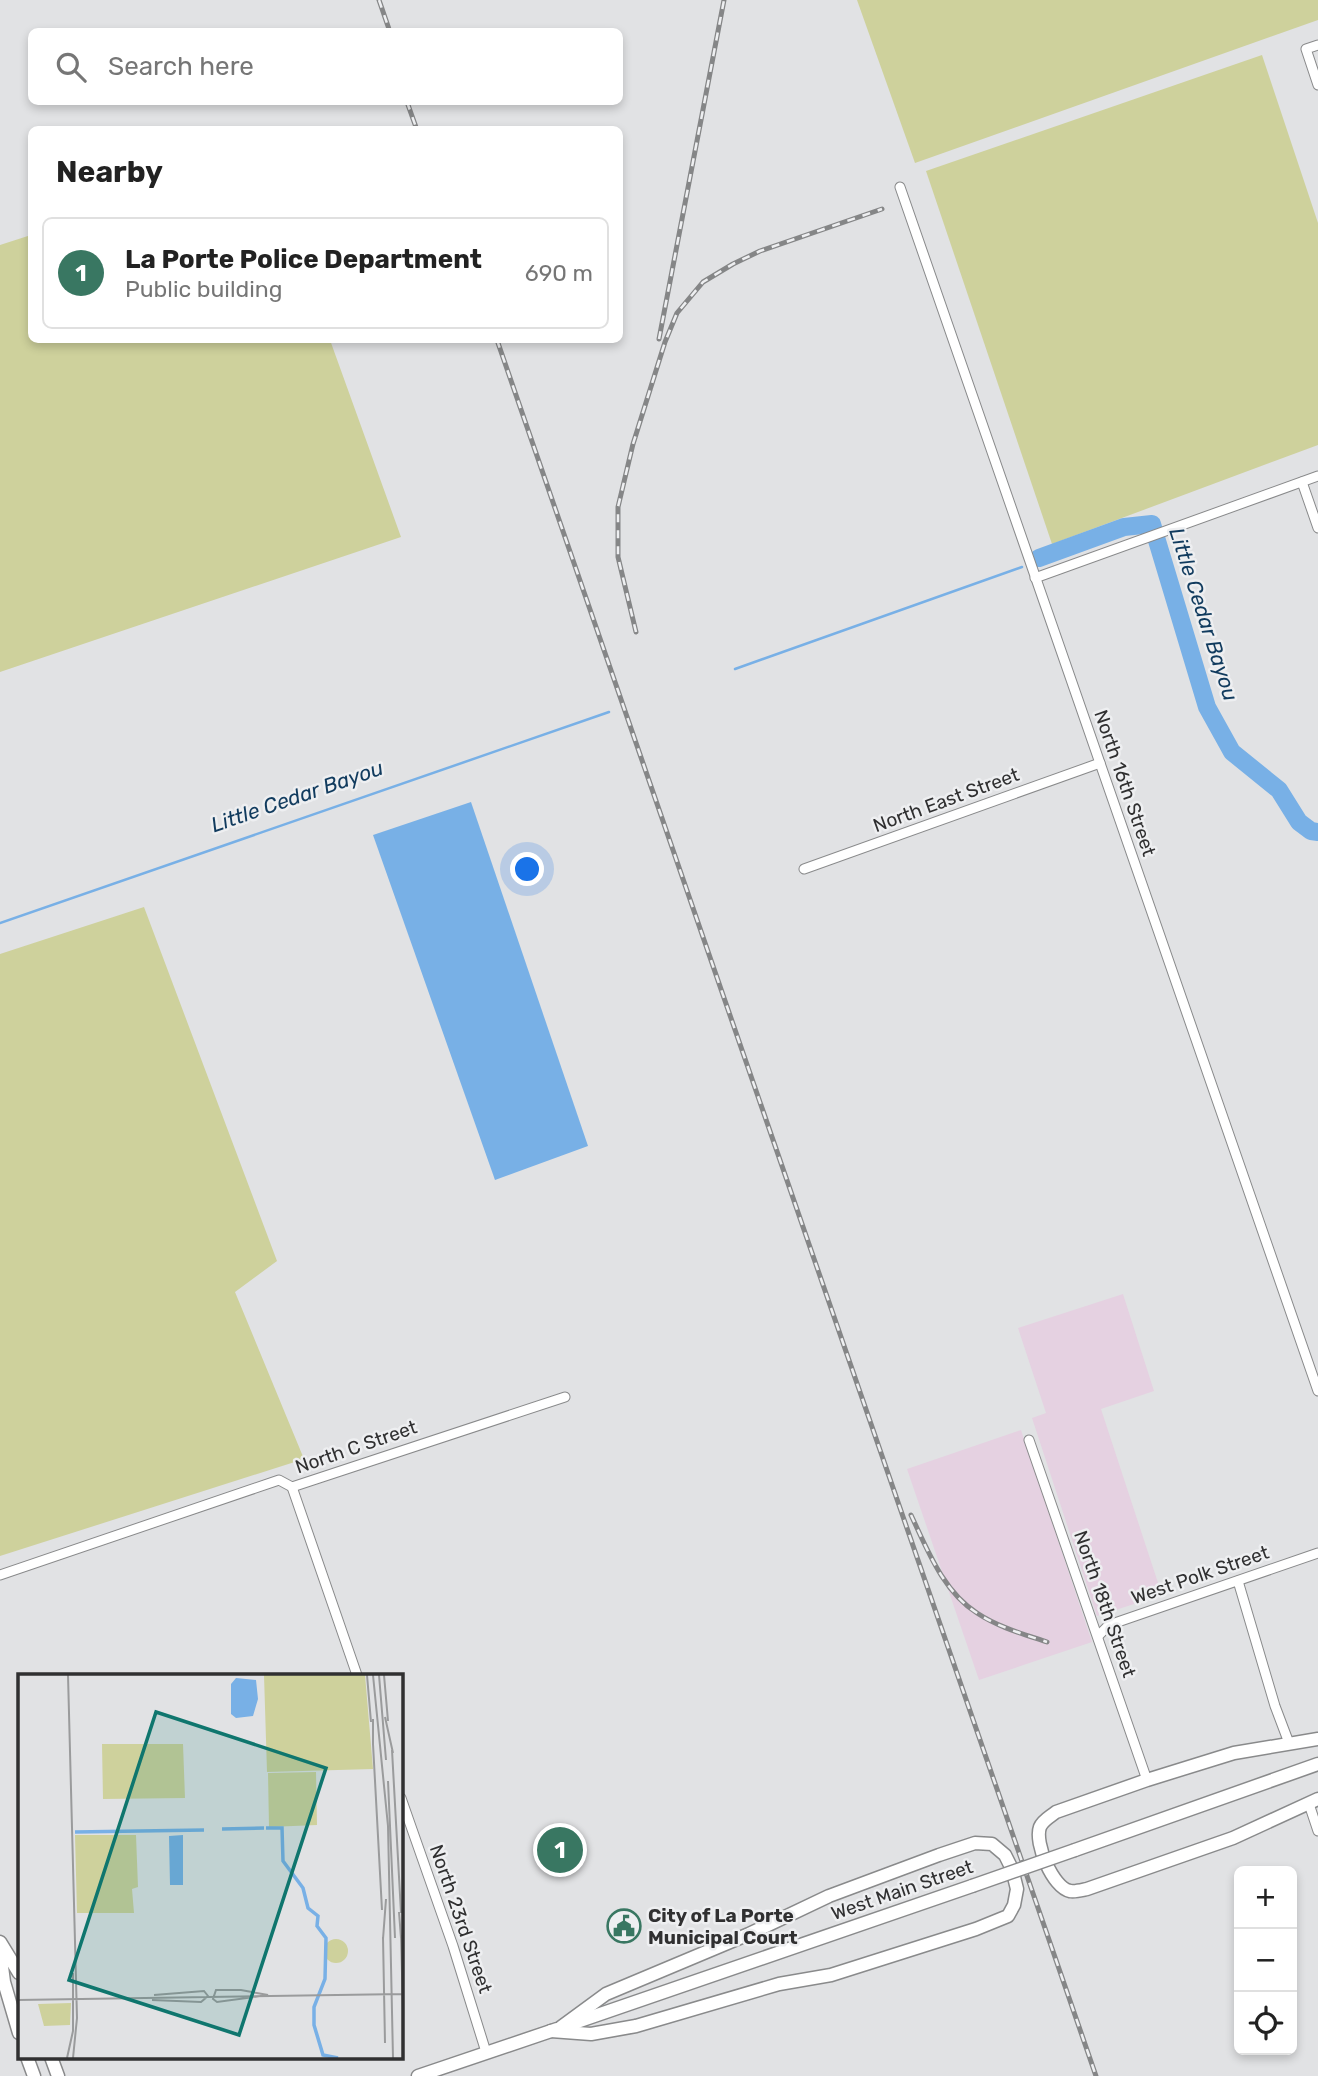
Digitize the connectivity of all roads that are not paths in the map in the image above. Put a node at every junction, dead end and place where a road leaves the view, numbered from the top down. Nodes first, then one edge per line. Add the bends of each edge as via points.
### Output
1 (1318, 45) edge
2 (1318, 85) edge
3 (900, 187) dead end
4 (1318, 476) edge
5 (1302, 482) junction
6 (1318, 528) edge
7 (1035, 578) junction
8 (1100, 763) junction
9 (804, 869) dead end
10 (1318, 1391) edge
11 (565, 1397) dead end
12 (1029, 1440) dead end
13 (292, 1487) junction
14 (1318, 1553) edge
15 (0, 1575) edge
16 (1238, 1581) junction
17 (1098, 1636) junction
18 (357, 1674) edge
19 (1318, 1738) edge
20 (1289, 1743) junction
21 (1318, 1764) edge
22 (1146, 1780) junction
23 (402, 1801) edge
24 (1313, 1801) edge
25 (1318, 1831) edge
26 (0, 1941) edge
27 (0, 1951) edge
28 (18, 1973) edge
29 (18, 1975) edge
30 (4, 1982) junction
31 (18, 2029) edge
32 (556, 2029) junction
33 (486, 2052) junction
34 (27, 2058) edge
35 (51, 2058) edge
36 (34, 2076) edge
37 (58, 2076) edge
38 (418, 2076) edge

1 - 2 street via 1306,49
3 - 7 street, North 16th Street
4 - 5 street
5 - 6 street
5 - 7 street
7 - 8 street, North 16th Street
8 - 9 street, North East Street
8 - 10 street, North 16th Street
11 - 13 street, North C Street
12 - 17 street, North 18th Street
13 - 15 street, North C Street via 279,1480
13 - 18 street
14 - 16 street, West Polk Street
16 - 17 street, West Polk Street via 1110,1625
16 - 20 street
17 - 22 street, North 18th Street
19 - 20 main road
20 - 22 main road via 1234,1753
21 - 32 main road, West Main Street, bridge
22 - 24 main road via 1044,1820 1039,1842 1057,1883 1070,1891 1087,1889 1233,1838
23 - 33 street, North 23rd Street
24 - 25 street
26 - 28 main road
27 - 30 main road
29 - 30 main road
30 - 31 main road
32 - 32 main road via 592,2034 636,2026 779,1984 831,1975 976,1929 1008,1916 1017,1889 1012,1869 992,1844 975,1843 939,1855 829,1896 606,1994
32 - 33 main road, West Main Street
33 - 38 main road, West Main Street
34 - 36 main road
35 - 37 main road

